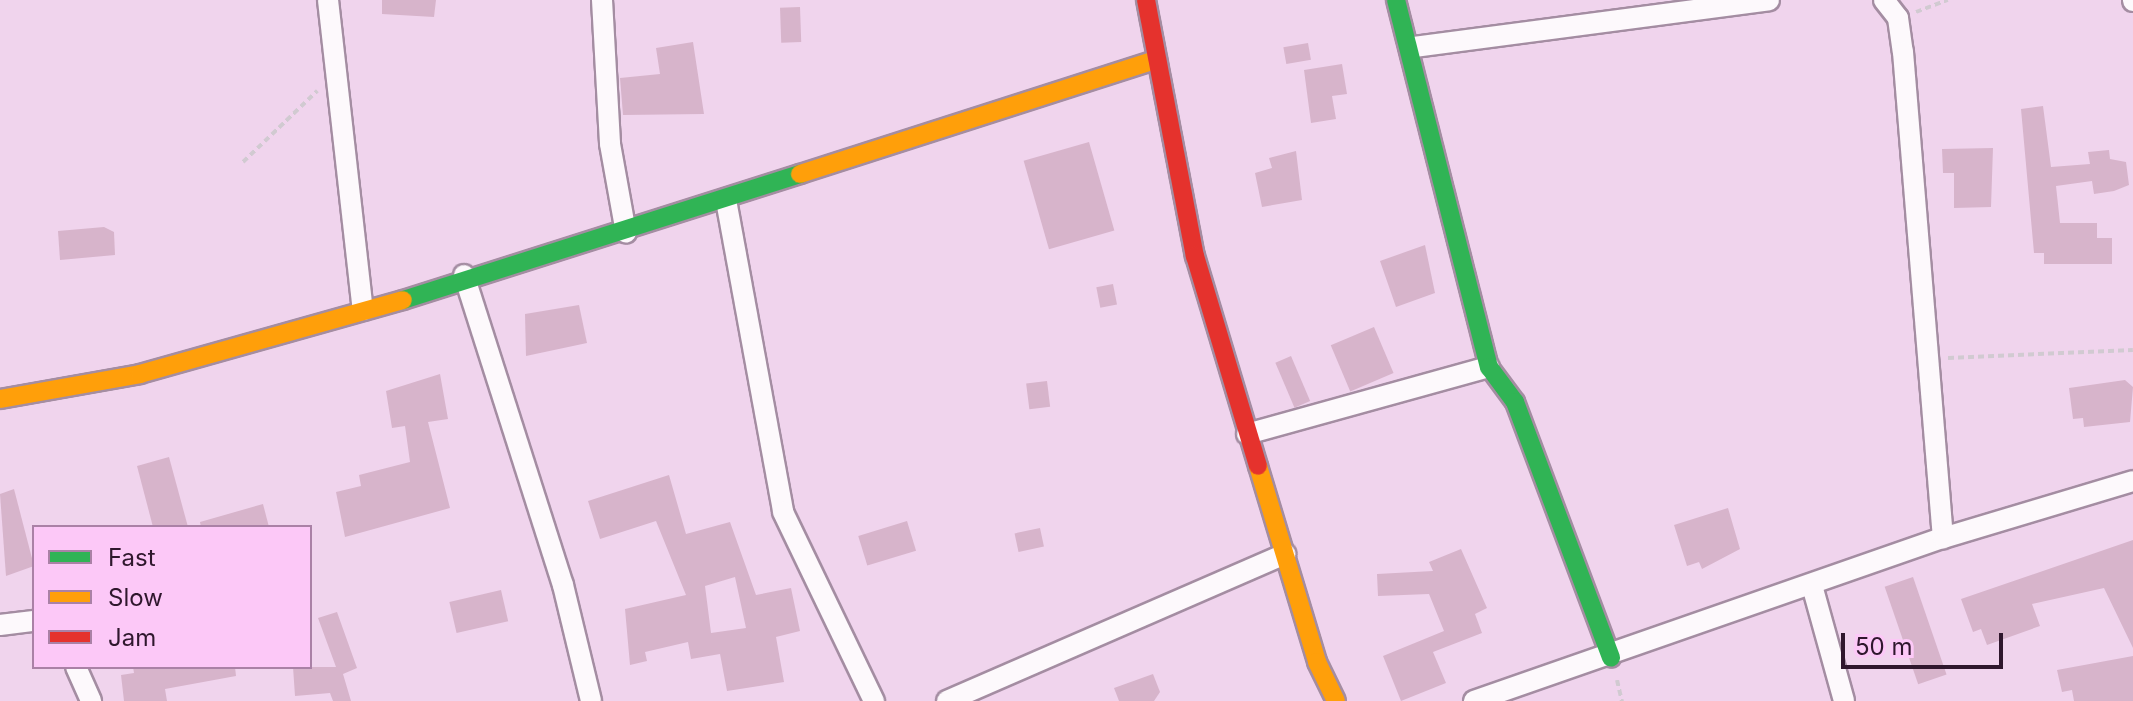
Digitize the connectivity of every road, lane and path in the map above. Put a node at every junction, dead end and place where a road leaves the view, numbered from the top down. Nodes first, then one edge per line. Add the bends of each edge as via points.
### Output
1 (328, 0) edge
2 (602, 0) edge
3 (1146, 0) edge
4 (1396, 0) edge
5 (1769, 0) edge
6 (1884, 0) edge
7 (1948, 0) edge
8 (1898, 18) junction
9 (1414, 47) junction
10 (1155, 60) junction
11 (335, 74) junction
12 (243, 162) dead end
13 (726, 200) junction
14 (626, 233) junction
15 (464, 275) junction
16 (363, 310) junction
17 (2133, 350) edge
18 (1925, 357) junction
19 (1489, 367) junction
20 (0, 399) edge
21 (1247, 434) junction
22 (2133, 481) edge
23 (1943, 538) junction
24 (1285, 554) junction
25 (1813, 589) junction
26 (32, 621) edge
27 (0, 625) edge
28 (1611, 658) junction
29 (77, 669) edge
30 (91, 701) edge
31 (591, 701) edge
32 (874, 701) edge
33 (947, 701) edge
34 (1336, 701) edge
35 (1474, 701) edge
36 (1844, 701) edge

1 - 11 street
2 - 14 street via 610,144
3 - 10 street
4 - 9 street
5 - 9 street
6 - 8 street
7 - 8 path
8 - 18 street
9 - 19 street
10 - 13 street
10 - 21 street via 1195,256
11 - 12 path
11 - 16 street
13 - 14 street
13 - 32 street via 783,512
14 - 15 street
15 - 16 street
15 - 31 street via 563,585
16 - 20 street via 140,374
17 - 18 path
18 - 23 street
19 - 21 street
19 - 28 street via 1515,402
21 - 24 street
22 - 23 street
23 - 25 street
24 - 33 street
24 - 34 street
25 - 28 street
25 - 36 street
26 - 27 street
28 - 35 street
29 - 30 street

